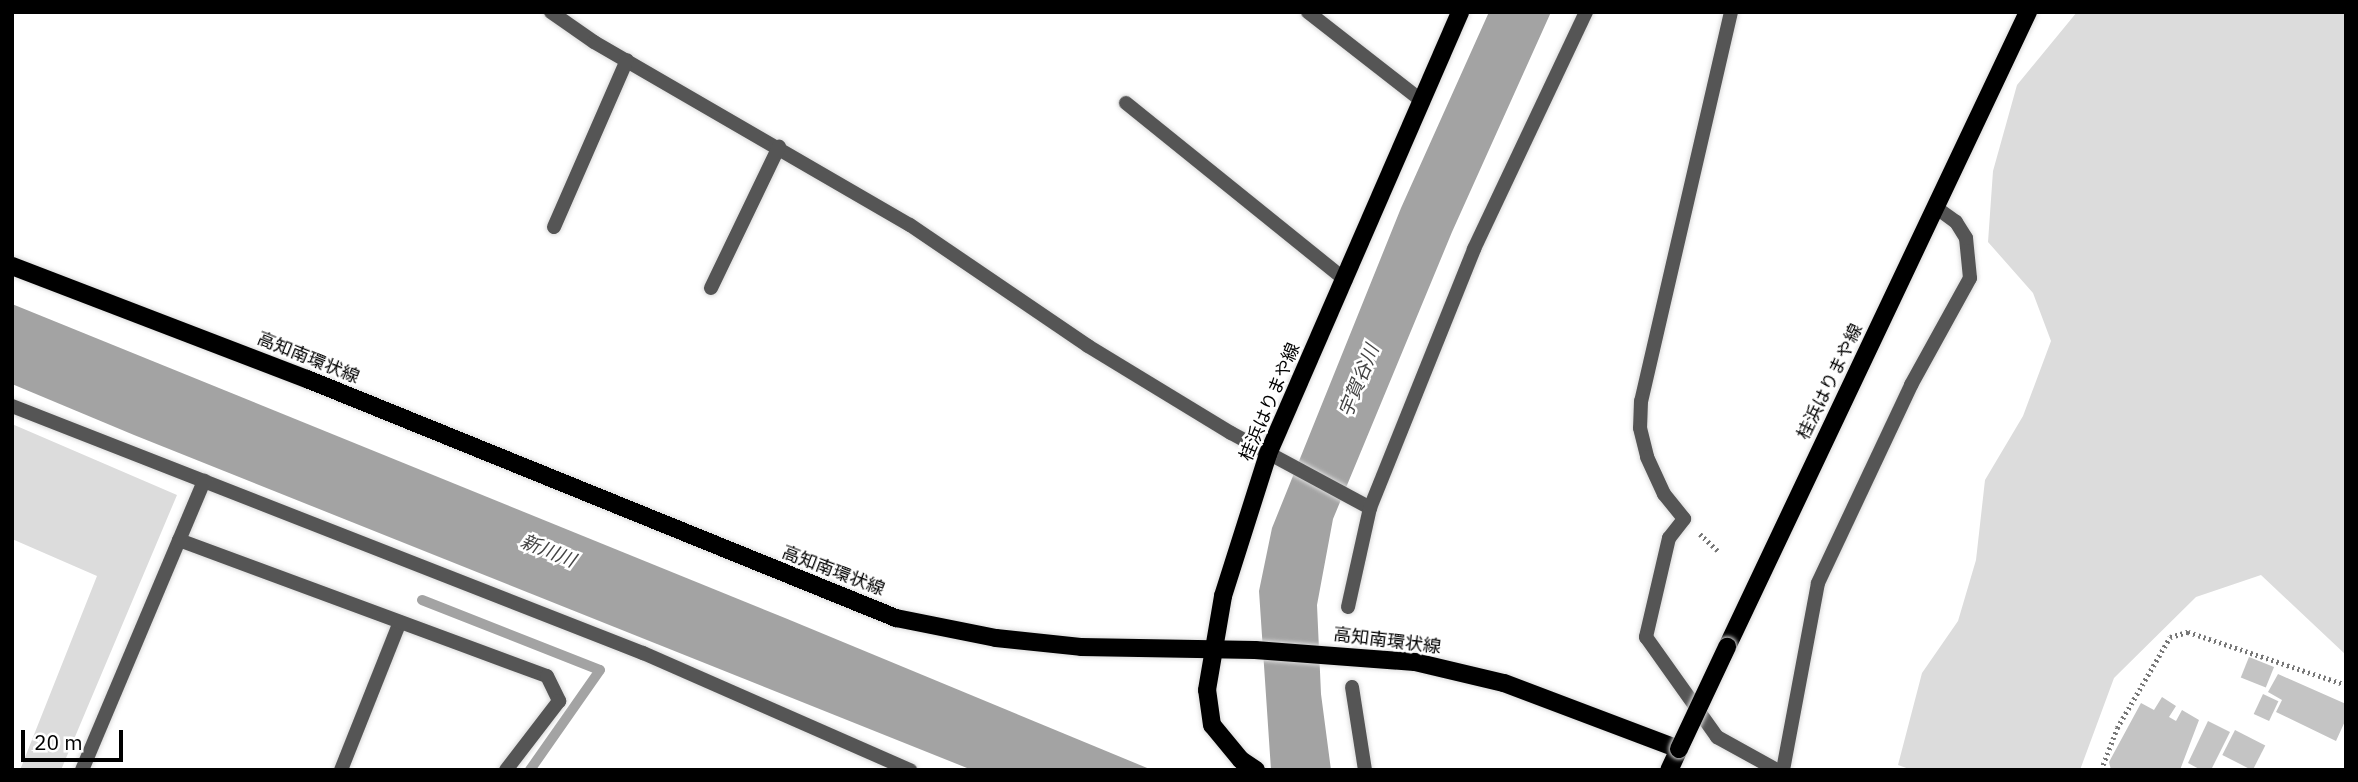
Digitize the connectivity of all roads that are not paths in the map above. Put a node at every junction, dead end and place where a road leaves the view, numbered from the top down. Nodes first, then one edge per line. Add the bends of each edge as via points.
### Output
1 (551, 12) edge
2 (1308, 12) edge
3 (1461, 12) edge
4 (1586, 12) edge
5 (1731, 12) edge
6 (2028, 12) edge
7 (627, 60) junction
8 (1422, 101) junction
9 (1126, 103) dead end
10 (779, 148) junction
11 (1938, 209) junction
12 (554, 227) dead end
13 (12, 266) edge
14 (1345, 280) junction
15 (711, 288) dead end
16 (12, 407) edge
17 (1268, 454) junction
18 (204, 481) junction
19 (1370, 508) junction
20 (179, 540) junction
21 (1348, 607) dead end
22 (400, 622) junction
23 (1214, 650) junction
24 (1352, 687) dead end
25 (1679, 749) junction
26 (82, 770) edge
27 (341, 770) edge
28 (506, 770) edge
29 (910, 770) edge
30 (1256, 770) edge
31 (1365, 770) edge
32 (1669, 770) edge
33 (1777, 770) edge
34 (1783, 770) edge

1 - 7 street
2 - 8 street
3 - 8 main road, 桂浜はりまや線
4 - 19 street via 1474,248
5 - 33 street via 1641,401 1640,428 1647,457 1664,494 1684,519 1669,538 1646,637 1717,737
6 - 11 main road, 桂浜はりまや線
7 - 10 street
7 - 12 street
8 - 14 main road, 桂浜はりまや線
9 - 14 street
10 - 15 street
10 - 17 street via 910,225 1088,346
11 - 25 main road, 桂浜はりまや線, bridge
11 - 34 street via 1956,222 1966,238 1970,278 1911,385 1818,583
13 - 23 main road, 高知南環状線 via 307,379 896,618 996,638 1081,647
14 - 17 main road, 桂浜はりまや線
16 - 18 street
17 - 19 street
17 - 23 main road, 桂浜はりまや線 via 1223,596
18 - 20 street
18 - 29 street via 643,653
19 - 21 street
20 - 22 street
20 - 26 street
22 - 27 street
22 - 28 street via 547,676 559,701
23 - 25 main road, 高知南環状線 via 1415,662 1504,683
23 - 30 main road, 桂浜はりまや線 via 1208,690 1212,725 1241,760
24 - 31 street
25 - 32 main road, 桂浜はりまや線

